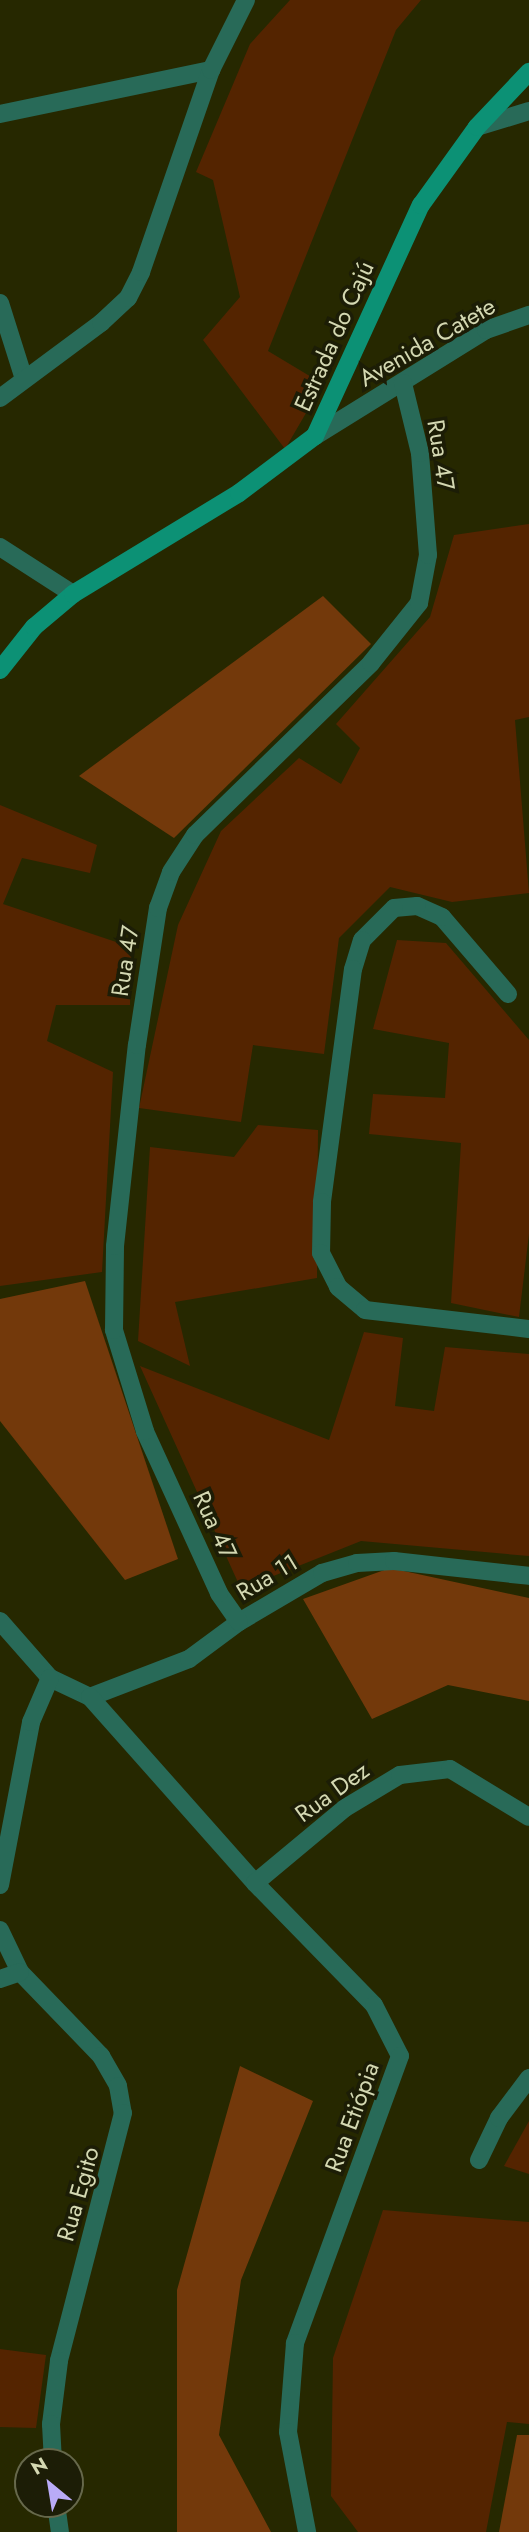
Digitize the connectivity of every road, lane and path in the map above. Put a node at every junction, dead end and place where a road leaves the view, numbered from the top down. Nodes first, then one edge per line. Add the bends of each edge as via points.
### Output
1 (246, 0) edge
2 (211, 70) junction
3 (529, 72) edge
4 (529, 111) edge
5 (0, 114) edge
6 (477, 127) junction
7 (0, 303) edge
8 (529, 315) edge
9 (24, 379) junction
10 (403, 383) junction
11 (0, 398) edge
12 (316, 436) junction
13 (0, 547) edge
14 (73, 594) junction
15 (0, 670) edge
16 (508, 994) dead end
17 (529, 1329) edge
18 (529, 1576) edge
19 (0, 1620) edge
20 (239, 1622) junction
21 (51, 1678) junction
22 (90, 1697) junction
23 (529, 1818) edge
24 (255, 1883) junction
25 (0, 1885) edge
26 (0, 1930) edge
27 (20, 1972) junction
28 (0, 1979) edge
29 (529, 2078) edge
30 (479, 2160) dead end
31 (52, 2448) edge
32 (307, 2532) edge

1 - 2 street
2 - 5 street
2 - 9 street via 128,298 101,324
3 - 6 main road, Estrada do Cajú
4 - 6 street
6 - 12 main road, Estrada do Cajú via 421,205
7 - 9 street
8 - 10 street, Avenida Catete via 486,330
9 - 11 street
10 - 12 street, Avenida Catete
10 - 20 street, Rua 47 via 420,453 428,555 419,603 371,663 195,835 171,872 158,908 137,1045 115,1246 114,1330 145,1431 219,1593
12 - 14 main road, Estrada do Cajú via 239,493
13 - 14 street
14 - 15 main road, Estrada do Cajú via 34,627
16 - 17 street via 442,917 417,906 394,908 362,940 353,969 326,1175 321,1253 338,1287 365,1310
18 - 20 street, Rua 11 via 394,1561 357,1563 321,1573
19 - 21 street
20 - 22 street, Rua 11 via 189,1659
21 - 22 street
21 - 25 street via 31,1722
22 - 24 street, Rua Etiópia
23 - 24 street, Rua Dez via 450,1769 400,1775 374,1789
24 - 32 street, Rua Etiópia via 374,2005 400,2056 295,2343 288,2432
26 - 27 street, Rua Egito
27 - 28 street
27 - 31 street, Rua Egito via 101,2056 118,2086 122,2113 59,2361
29 - 30 street via 499,2118

